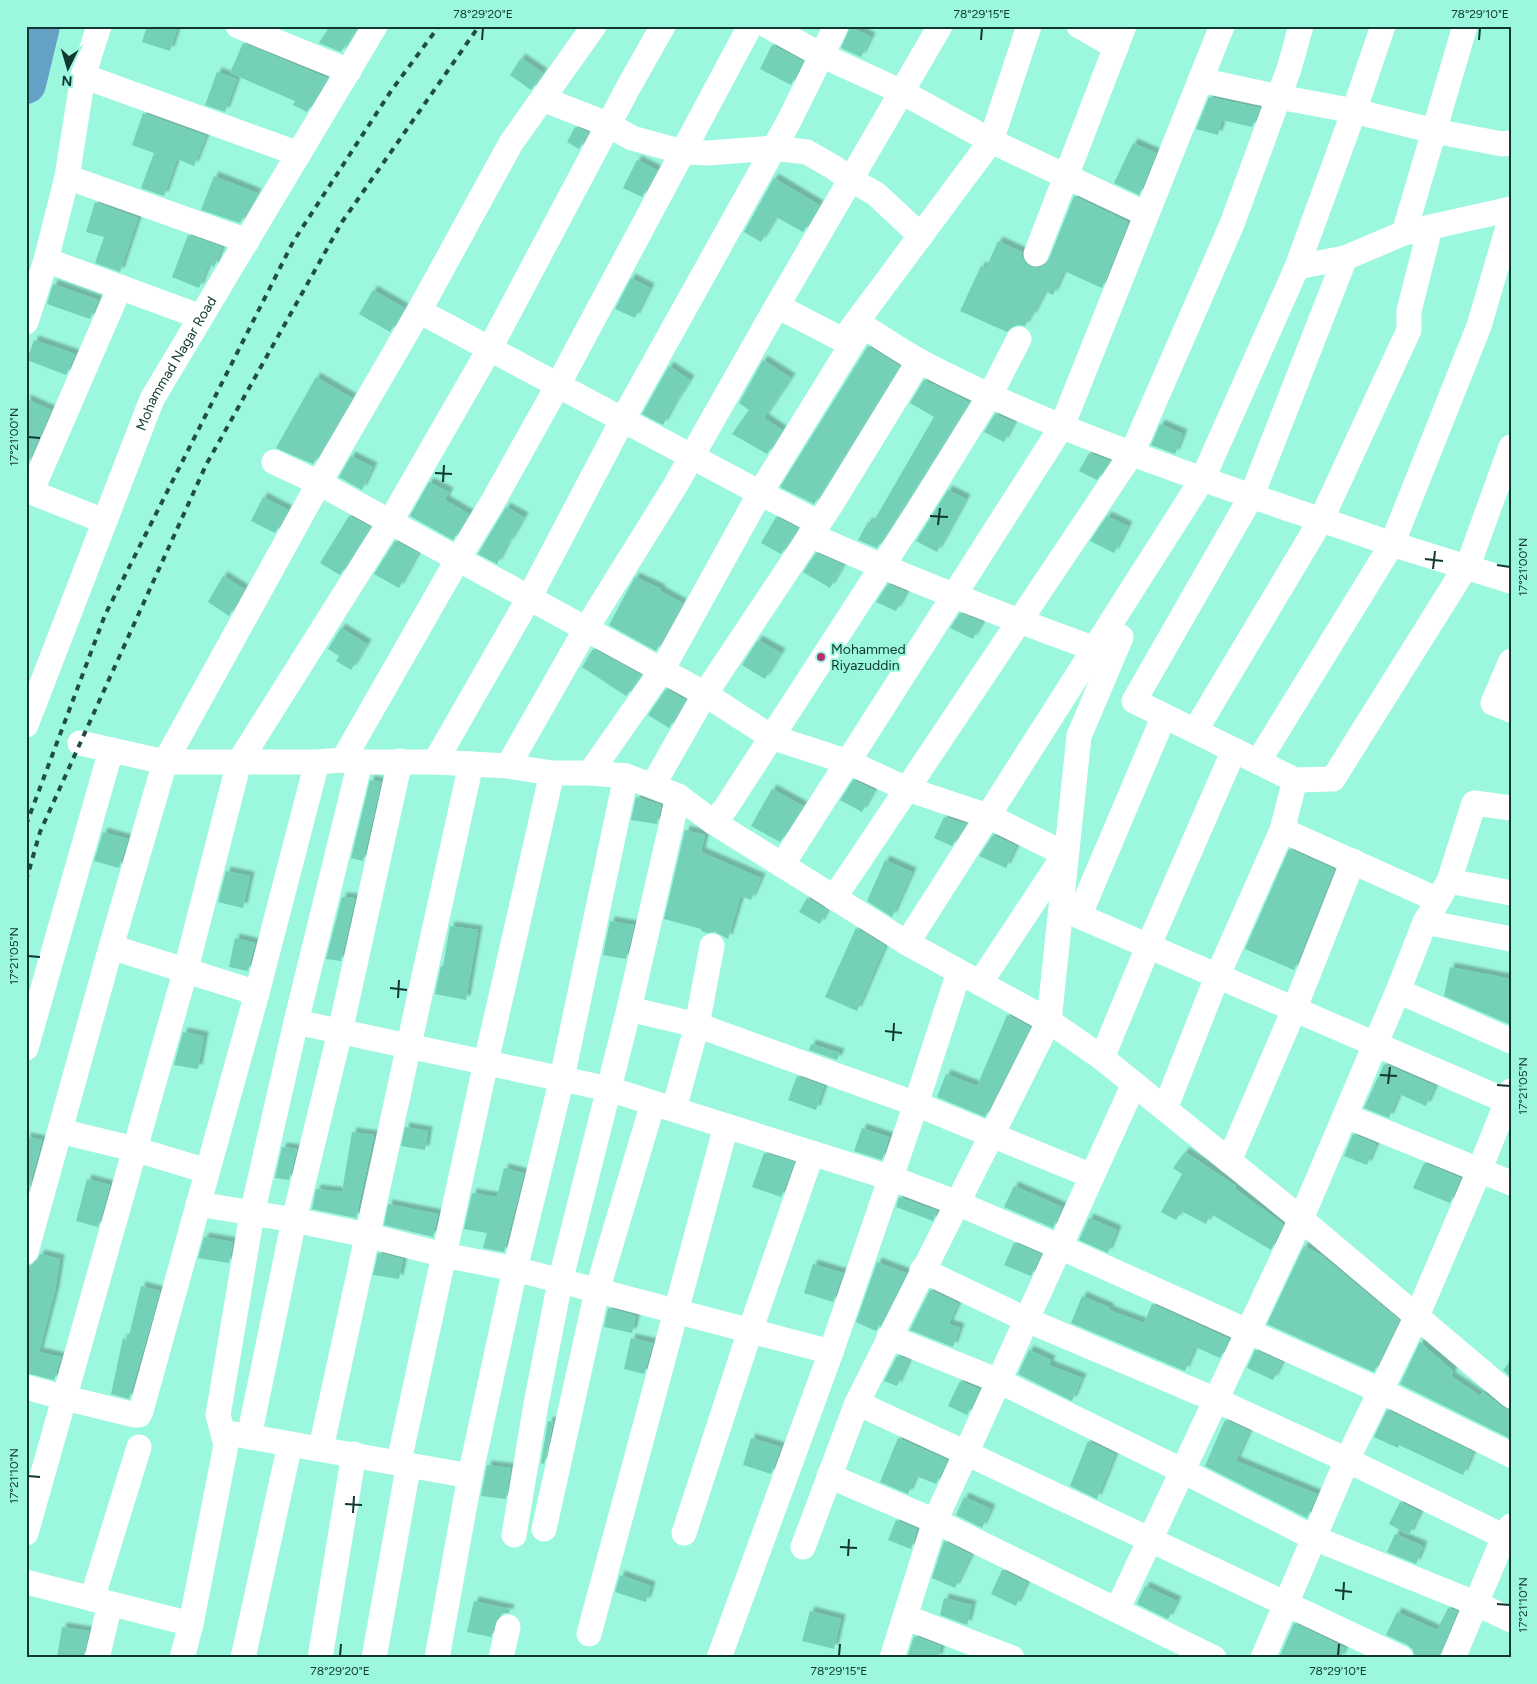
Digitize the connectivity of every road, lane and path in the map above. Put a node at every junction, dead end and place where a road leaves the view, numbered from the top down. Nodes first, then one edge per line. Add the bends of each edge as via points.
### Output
1 (98, 26) edge
2 (238, 26) edge
3 (375, 26) edge
4 (594, 26) edge
5 (663, 26) edge
6 (750, 26) edge
7 (768, 26) edge
8 (836, 26) edge
9 (940, 26) edge
10 (1029, 26) edge
11 (1079, 26) edge
12 (1222, 26) edge
13 (1301, 26) edge
14 (1384, 26) edge
15 (1465, 26) edge
16 (1120, 37) edge
17 (822, 55) junction
18 (349, 71) junction
19 (83, 76) junction
20 (1200, 80) junction
21 (902, 92) junction
22 (1279, 97) junction
23 (542, 99) junction
24 (1354, 111) junction
25 (609, 125) junction
26 (1434, 131) junction
27 (991, 141) junction
28 (1511, 143) edge
29 (774, 148) junction
30 (683, 152) junction
31 (299, 154) junction
32 (1067, 176) junction
33 (67, 177) junction
34 (850, 179) junction
35 (1511, 209) edge
36 (1146, 214) junction
37 (1511, 217) edge
38 (1430, 228) junction
39 (1404, 233) junction
40 (921, 236) junction
41 (247, 241) junction
42 (1036, 254) dead end
43 (1345, 258) junction
44 (46, 260) junction
45 (1297, 267) junction
46 (120, 287) junction
47 (776, 306) junction
48 (419, 312) junction
49 (201, 317) junction
50 (26, 322) edge
51 (863, 326) junction
52 (1019, 339) dead end
53 (842, 340) junction
54 (490, 348) junction
55 (919, 361) junction
56 (558, 385) junction
57 (990, 396) junction
58 (623, 420) junction
59 (1062, 426) junction
60 (1511, 447) edge
61 (1132, 454) junction
62 (692, 456) junction
63 (274, 462) dead end
64 (1203, 478) junction
65 (319, 483) junction
66 (29, 491) edge
67 (760, 493) junction
68 (1252, 495) junction
69 (1321, 520) junction
70 (104, 521) junction
71 (390, 522) junction
72 (814, 529) junction
73 (1392, 544) junction
74 (458, 559) junction
75 (881, 567) junction
76 (1465, 567) junction
77 (1511, 581) edge
78 (953, 596) junction
79 (529, 598) junction
80 (1019, 622) junction
81 (586, 629) junction
82 (1121, 637) dead end
83 (1095, 649) junction
84 (1511, 661) edge
85 (662, 670) junction
86 (704, 694) junction
87 (1511, 710) edge
88 (1164, 716) junction
89 (26, 725) edge
90 (1195, 731) junction
91 (771, 737) junction
92 (80, 743) dead end
93 (111, 750) junction
94 (1234, 750) junction
95 (352, 761) junction
96 (400, 761) junction
97 (165, 762) junction
98 (239, 762) junction
99 (318, 762) junction
100 (435, 762) junction
101 (848, 762) junction
102 (1258, 762) junction
103 (471, 764) junction
104 (508, 766) junction
105 (590, 773) junction
106 (552, 774) junction
107 (626, 776) junction
108 (1295, 780) junction
109 (654, 785) junction
110 (907, 790) junction
111 (678, 796) junction
112 (1511, 808) edge
113 (988, 816) junction
114 (713, 822) junction
115 (1282, 830) junction
116 (1065, 854) junction
117 (1353, 861) junction
118 (782, 865) junction
119 (1443, 890) junction
120 (1511, 892) edge
121 (834, 898) junction
122 (1425, 922) junction
123 (1511, 939) edge
124 (907, 943) junction
125 (712, 946) dead end
126 (111, 947) junction
127 (1148, 947) junction
128 (186, 969) junction
129 (970, 978) junction
130 (1217, 978) junction
131 (1398, 991) junction
132 (257, 992) junction
133 (629, 1009) junction
134 (1294, 1010) junction
135 (1049, 1021) junction
136 (296, 1022) junction
137 (697, 1025) junction
138 (340, 1032) junction
139 (1511, 1041) edge
140 (1375, 1044) junction
141 (409, 1046) junction
142 (26, 1048) edge
143 (1102, 1058) junction
144 (486, 1062) junction
145 (562, 1078) junction
146 (1134, 1084) junction
147 (609, 1089) junction
148 (1509, 1099) edge
149 (916, 1104) junction
150 (664, 1106) junction
151 (1165, 1110) junction
152 (1346, 1116) junction
153 (726, 1126) junction
154 (60, 1131) junction
155 (992, 1135) junction
156 (134, 1149) junction
157 (812, 1153) junction
158 (1229, 1161) junction
159 (1480, 1170) junction
160 (207, 1171) junction
161 (1092, 1176) junction
162 (891, 1178) junction
163 (1511, 1183) edge
164 (957, 1203) junction
165 (198, 1204) junction
166 (252, 1214) junction
167 (1301, 1219) junction
168 (294, 1220) junction
169 (366, 1235) junction
170 (1060, 1247) junction
171 (26, 1252) edge
172 (444, 1255) junction
173 (515, 1269) junction
174 (922, 1270) junction
175 (560, 1282) junction
176 (597, 1291) junction
177 (675, 1312) junction
178 (1417, 1316) junction
179 (1027, 1320) junction
180 (750, 1331) junction
181 (1248, 1332) junction
182 (889, 1337) junction
183 (831, 1352) junction
184 (999, 1381) junction
185 (26, 1386) edge
186 (1381, 1391) junction
187 (1511, 1396) edge
188 (65, 1398) junction
189 (1216, 1400) junction
190 (856, 1403) junction
191 (223, 1432) junction
192 (249, 1437) junction
193 (290, 1444) junction
194 (139, 1447) dead end
195 (321, 1448) junction
196 (966, 1453) junction
197 (354, 1454) junction
198 (1511, 1455) edge
199 (1347, 1460) junction
200 (403, 1464) junction
201 (1183, 1471) junction
202 (470, 1476) junction
203 (829, 1476) junction
204 (935, 1521) junction
205 (544, 1529) dead end
206 (26, 1533) edge
207 (684, 1533) dead end
208 (1509, 1534) edge
209 (514, 1535) dead end
210 (1314, 1538) junction
211 (1150, 1539) junction
212 (803, 1548) dead end
213 (26, 1582) edge
214 (101, 1602) junction
215 (1286, 1602) junction
216 (1476, 1604) junction
217 (1117, 1610) junction
218 (905, 1617) junction
219 (1511, 1620) edge
220 (191, 1624) junction
221 (508, 1627) dead end
222 (588, 1634) dead end
223 (189, 1656) edge
224 (97, 1658) edge
225 (243, 1658) edge
226 (320, 1658) edge
227 (374, 1658) edge
228 (437, 1658) edge
229 (501, 1658) edge
230 (719, 1658) edge
231 (892, 1658) edge
232 (1012, 1658) edge
233 (1214, 1658) edge
234 (1263, 1658) edge
235 (1401, 1658) edge
236 (1453, 1658) edge

1 - 19 street
2 - 18 street
3 - 18 street, Mohammad Nagar Road
4 - 23 street
5 - 25 street
6 - 30 street
7 - 17 street
8 - 17 street
9 - 21 street
10 - 27 street
11 - 16 street
12 - 20 street
13 - 22 street
14 - 24 street
15 - 26 street
16 - 32 street
17 - 21 street
17 - 29 street
18 - 31 street, Mohammad Nagar Road
19 - 31 street
19 - 33 street
20 - 22 street
20 - 36 street
21 - 27 street
21 - 34 street
22 - 24 street
22 - 61 street via 1232,224
23 - 25 street
23 - 48 street via 511,143
24 - 26 street
24 - 45 street
25 - 30 street via 632,138
25 - 54 street
26 - 28 street
26 - 39 street
27 - 32 street
27 - 40 street
29 - 30 street
29 - 34 street via 806,152
29 - 58 street
30 - 56 street
31 - 41 street, Mohammad Nagar Road
32 - 36 street
32 - 42 street
33 - 41 street
33 - 44 street
34 - 40 street via 876,194
34 - 47 street
35 - 38 street
36 - 59 street
37 - 73 street via 1479,326
38 - 39 street
38 - 69 street via 1409,311 1409,330
39 - 43 street
40 - 53 street
41 - 49 street, Mohammad Nagar Road
43 - 45 street
43 - 68 street
44 - 46 street
44 - 50 street
45 - 64 street
46 - 49 street
46 - 66 street
47 - 53 street
47 - 62 street
48 - 54 street
48 - 65 street
49 - 70 street, Mohammad Nagar Road via 152,399
51 - 53 street
51 - 55 street
51 - 67 street
52 - 57 street
54 - 56 street
54 - 71 street
55 - 57 street
55 - 72 street
56 - 58 street
56 - 74 street
57 - 59 street
57 - 75 street
58 - 62 street
58 - 79 street
59 - 61 street
59 - 78 street
60 - 76 street
61 - 64 street
61 - 80 street
62 - 67 street
62 - 81 street
63 - 65 street
64 - 68 street
64 - 83 street
65 - 71 street
65 - 97 street
66 - 70 street
67 - 72 street
67 - 85 street
68 - 69 street
68 - 88 street via 1134,701
69 - 73 street
69 - 90 street
70 - 89 street, Mohammad Nagar Road
71 - 74 street
71 - 98 street
72 - 75 street
72 - 86 street
73 - 76 street
73 - 102 street
74 - 79 street
74 - 95 street
75 - 78 street
75 - 91 street
76 - 77 street
76 - 108 street via 1332,779
78 - 80 street
78 - 101 street
79 - 81 street
79 - 100 street
80 - 83 street
80 - 110 street
81 - 85 street
81 - 104 street
82 - 116 street via 1079,736
83 - 113 street
84 - 87 street via 1493,703
85 - 86 street
85 - 105 street
86 - 91 street
86 - 109 street
88 - 90 street
88 - 127 street via 1079,916
90 - 94 street
91 - 101 street
91 - 114 street via 725,809
92 - 93 street
93 - 97 street
93 - 142 street
94 - 102 street
94 - 127 street
95 - 96 street
95 - 99 street
95 - 136 street
96 - 100 street
96 - 138 street
97 - 98 street
97 - 126 street
98 - 99 street
98 - 128 street
99 - 132 street
100 - 103 street
101 - 110 street
101 - 118 street
102 - 108 street
103 - 104 street
103 - 141 street
104 - 106 street
105 - 106 street
105 - 107 street
106 - 144 street
107 - 109 street
107 - 145 street
108 - 115 street
109 - 111 street
110 - 113 street
110 - 121 street
111 - 114 street
111 - 133 street
112 - 119 street via 1474,802
113 - 116 street
113 - 124 street
114 - 118 street
115 - 117 street
115 - 130 street
116 - 129 street
116 - 135 street
117 - 119 street
117 - 134 street
118 - 121 street
119 - 120 street
119 - 122 street
121 - 124 street
122 - 123 street
122 - 131 street
124 - 129 street
125 - 137 street
126 - 128 street
126 - 154 street
127 - 130 street
127 - 143 street
128 - 132 street
128 - 156 street
129 - 135 street
129 - 149 street
130 - 134 street
130 - 151 street
131 - 139 street
131 - 140 street
132 - 160 street
133 - 137 street
133 - 147 street
134 - 140 street
134 - 158 street
135 - 143 street
135 - 155 street
136 - 138 street
136 - 166 street
137 - 149 street
137 - 150 street
138 - 141 street
138 - 168 street
140 - 148 street
140 - 152 street
141 - 144 street
141 - 169 street
143 - 146 street
144 - 145 street
144 - 172 street
145 - 147 street
145 - 173 street
146 - 151 street
146 - 161 street
147 - 150 street
147 - 175 street
148 - 159 street
149 - 155 street
149 - 162 street
150 - 153 street
150 - 176 street
151 - 158 street
152 - 159 street
152 - 167 street
153 - 157 street
153 - 177 street
154 - 156 street
154 - 171 street
155 - 161 street
155 - 164 street
156 - 160 street
156 - 188 street
157 - 162 street
157 - 180 street
158 - 167 street
159 - 163 street
159 - 178 street
160 - 165 street
161 - 170 street
162 - 164 street
162 - 183 street
164 - 170 street
164 - 174 street
165 - 166 street
165 - 188 street via 139,1415
166 - 168 street
166 - 191 street via 218,1415
167 - 178 street
167 - 181 street
168 - 169 street
168 - 192 street
169 - 172 street
169 - 195 street
170 - 179 street
170 - 181 street
172 - 173 street
172 - 200 street via 400,1457
173 - 175 street
173 - 202 street
174 - 179 street
174 - 182 street
175 - 176 street
175 - 209 street
176 - 177 street
176 - 205 street
177 - 180 street
177 - 222 street
178 - 186 street
178 - 187 street
179 - 184 street
179 - 189 street
180 - 183 street
180 - 207 street
181 - 186 street
181 - 189 street
182 - 184 street
182 - 190 street
183 - 230 street
184 - 196 street
184 - 201 street
185 - 188 street
186 - 198 street
186 - 199 street
188 - 206 street
189 - 199 street
189 - 201 street
190 - 196 street
190 - 203 street
191 - 192 street
191 - 220 street via 226,1445
192 - 193 street
193 - 195 street
193 - 225 street
194 - 214 street
195 - 197 street
196 - 204 street
196 - 211 street
197 - 200 street
197 - 226 street
199 - 208 street
199 - 210 street
200 - 202 street
200 - 227 street via 408,1474
201 - 210 street
201 - 211 street
202 - 228 street
203 - 204 street
203 - 212 street
204 - 217 street
204 - 218 street
208 - 216 street
210 - 215 street
210 - 216 street
211 - 215 street
211 - 217 street
213 - 214 street
214 - 220 street
214 - 224 street
215 - 234 street
215 - 235 street
216 - 219 street
216 - 236 street
217 - 233 street
218 - 231 street
218 - 232 street
220 - 223 street
221 - 229 street

